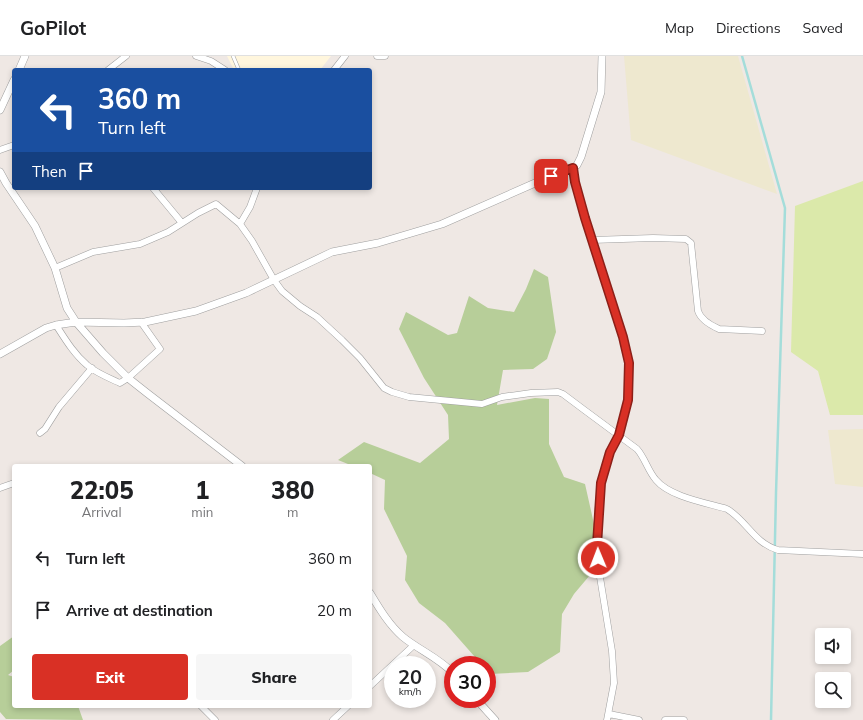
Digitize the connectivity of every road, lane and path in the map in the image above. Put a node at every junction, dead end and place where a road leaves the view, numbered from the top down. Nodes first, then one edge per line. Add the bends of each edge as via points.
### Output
1 (25, 56) edge
2 (126, 56) edge
3 (196, 56) edge
4 (233, 56) edge
5 (345, 56) edge
6 (377, 56) edge
7 (385, 56) edge
8 (602, 56) edge
9 (20, 68) edge
10 (111, 68) edge
11 (222, 68) edge
12 (239, 68) edge
13 (336, 68) edge
14 (12, 84) edge
15 (0, 110) edge
16 (12, 146) edge
17 (0, 150) edge
18 (573, 168) junction
19 (0, 172) edge
20 (156, 190) edge
21 (256, 190) edge
22 (182, 223) junction
23 (240, 224) junction
24 (592, 240) junction
25 (55, 268) junction
26 (274, 280) junction
27 (76, 322) junction
28 (141, 322) junction
29 (56, 325) junction
30 (762, 331) dead end
31 (0, 354) edge
32 (92, 368) junction
33 (128, 378) junction
34 (40, 433) dead end
35 (619, 435) junction
36 (239, 464) edge
37 (12, 483) edge
38 (0, 488) edge
39 (863, 554) edge
40 (372, 596) edge
41 (414, 645) junction
42 (444, 665) edge
43 (372, 684) edge
44 (203, 708) edge
45 (346, 708) edge
46 (484, 708) edge
47 (608, 717) edge
48 (214, 720) edge
49 (333, 720) edge
50 (495, 720) edge
51 (639, 720) edge
52 (666, 720) edge
53 (684, 720) edge

1 - 9 street
2 - 10 street
3 - 11 street
4 - 12 lane
5 - 13 street
6 - 7 street
8 - 18 street via 601,92 581,157
14 - 15 street
16 - 17 street
18 - 24 street
18 - 26 street via 442,224 378,243 332,252
19 - 25 street via 35,226
20 - 22 street
21 - 23 street
22 - 23 street via 216,204
22 - 25 street via 140,244 93,252
23 - 26 street
24 - 30 street via 686,239 691,243 700,316 719,329
24 - 35 street via 629,363 628,400
25 - 27 street via 67,308
26 - 28 street via 196,311
26 - 35 street via 282,291 317,317 342,340 384,388 392,392 409,397 482,404 502,397 558,392
27 - 28 street
27 - 29 street
27 - 33 street
28 - 33 street via 160,349
29 - 31 street
29 - 32 street via 86,365
32 - 33 street via 120,383
32 - 34 street
33 - 36 street
35 - 39 street via 642,454 656,481 670,491 734,513 751,533 769,547 778,550
35 - 47 street via 610,452 601,483 597,545 612,651 614,683
37 - 38 street
40 - 41 street via 391,624
41 - 42 street
41 - 43 street
44 - 48 street
45 - 49 street
46 - 50 street
47 - 51 street
52 - 53 street

